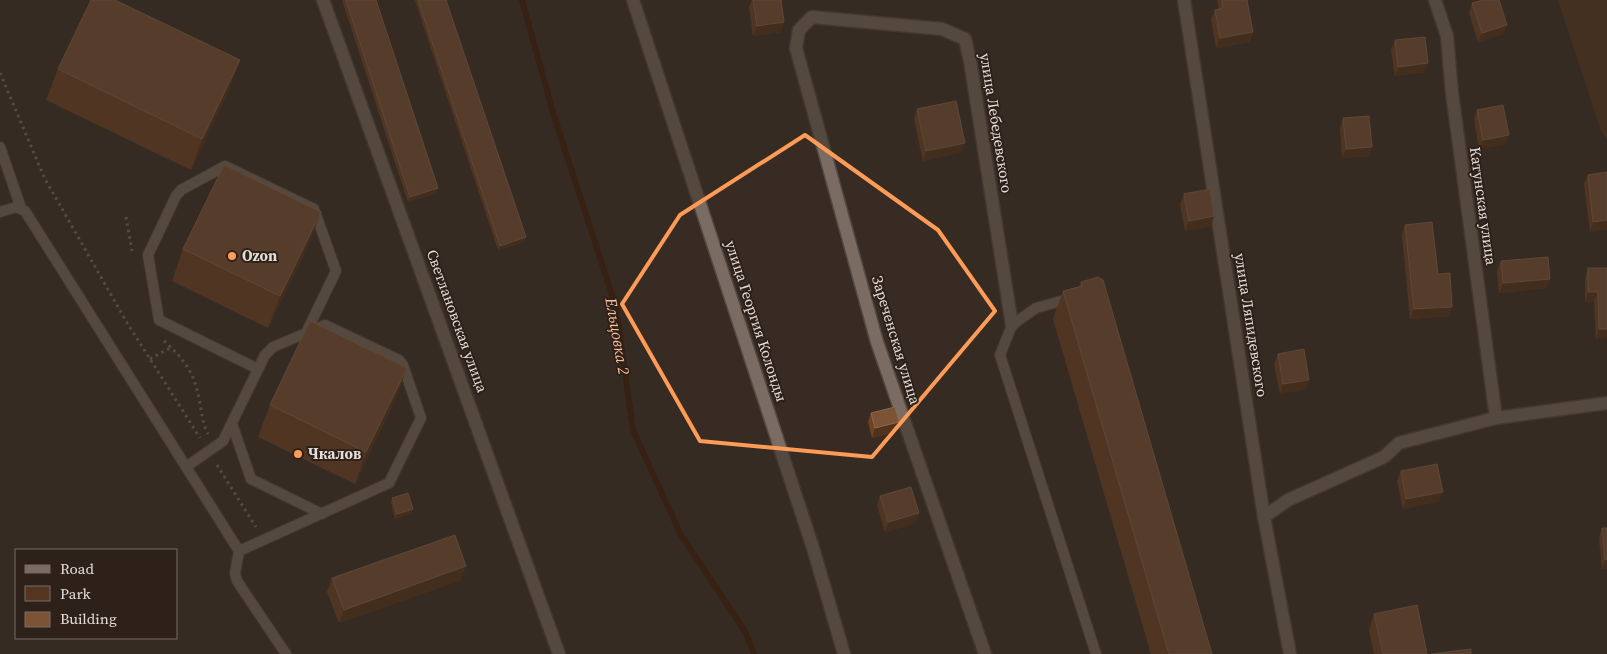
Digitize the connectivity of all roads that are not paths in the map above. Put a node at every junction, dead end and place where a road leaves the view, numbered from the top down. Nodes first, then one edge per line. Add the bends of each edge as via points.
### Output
1 (323, 0) edge
2 (633, 0) edge
3 (1184, 0) edge
4 (1435, 0) edge
5 (799, 30) joint
6 (0, 146) edge
7 (21, 208) junction
8 (0, 212) edge
9 (1083, 294) edge
10 (1012, 325) junction
11 (306, 333) junction
12 (258, 369) junction
13 (1607, 403) edge
14 (1496, 418) junction
15 (232, 424) junction
16 (186, 468) junction
17 (322, 514) junction
18 (1264, 517) junction
19 (239, 551) junction
20 (1094, 652) edge
21 (286, 654) edge
22 (559, 654) edge
23 (844, 654) edge
24 (985, 654) edge
25 (1290, 654) edge

1 - 22 street, Светлановская улица
2 - 23 street, улица Георгия Колонды via 813,548
3 - 18 street, улица Ляпидевского
4 - 14 street, Катунская улица via 1447,36
5 - 10 street, улица Лебедевского via 812,17 942,29 965,38
5 - 24 street, Зареченская улица via 796,48 877,342
6 - 7 lane
7 - 8 lane
7 - 16 lane
9 - 10 lane via 1036,308
10 - 20 lane via 1000,355
11 - 12 lane via 273,347
11 - 12 lane via 336,271 317,212 311,206 225,166 178,193 148,255 159,320
11 - 17 lane via 327,326 401,362 420,418 389,483
12 - 15 lane
13 - 14 street
14 - 18 street via 1398,443 1384,457 1288,500
15 - 16 lane via 222,442
15 - 17 lane via 251,479
16 - 19 lane
17 - 19 lane
18 - 25 street, улица Ляпидевского
19 - 21 lane via 235,578

